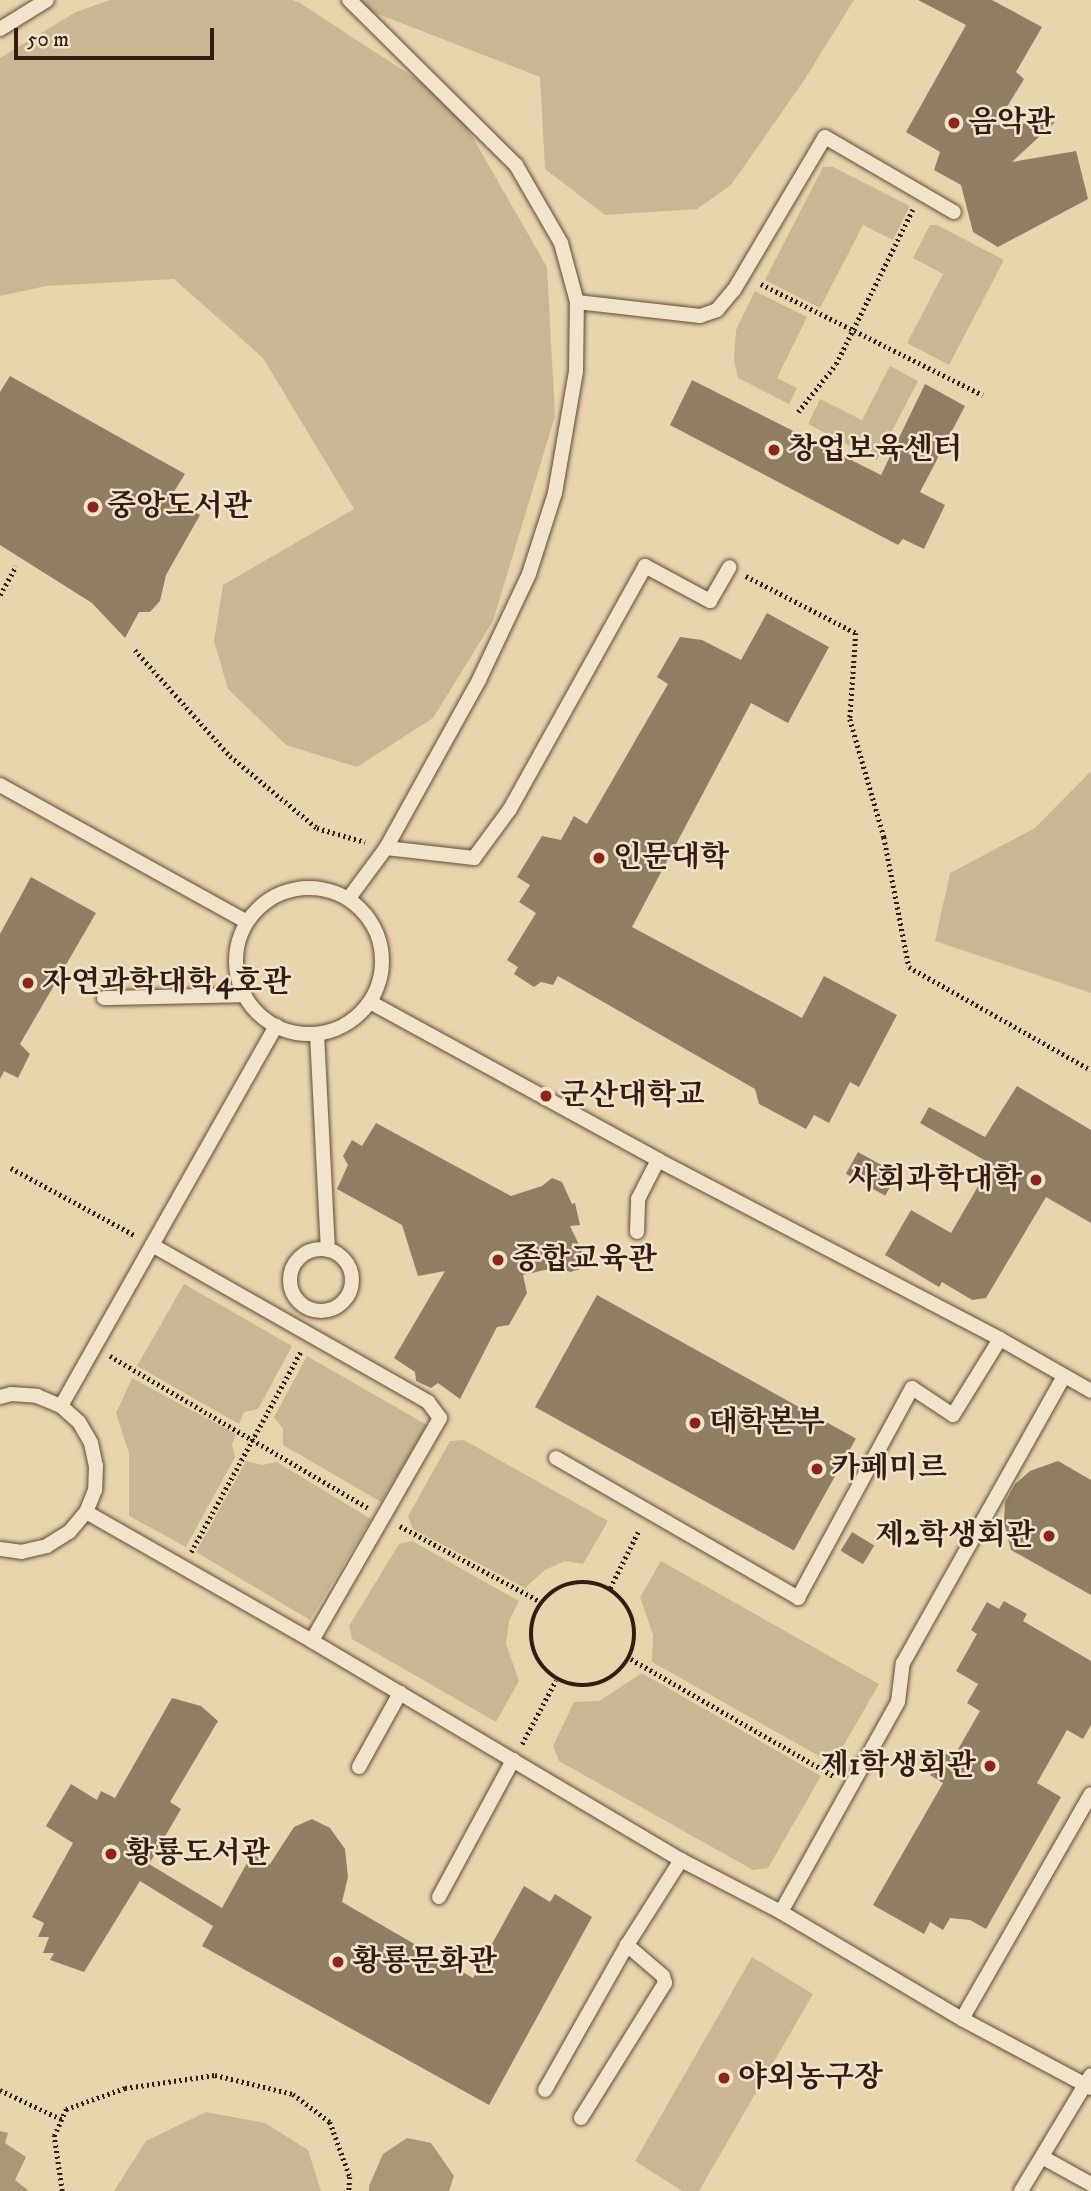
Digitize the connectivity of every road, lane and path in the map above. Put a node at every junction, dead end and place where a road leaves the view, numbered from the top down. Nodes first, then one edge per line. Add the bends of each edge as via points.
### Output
1 (47, 0) edge
2 (349, 0) edge
3 (2, 23) edge
4 (920, 193) junction
5 (954, 212) dead end
6 (743, 275) junction
7 (576, 302) junction
8 (853, 331) junction
9 (983, 395) dead end
10 (798, 411) dead end
11 (16, 566) dead end
12 (730, 567) joint
13 (0, 595) edge
14 (135, 650) dead end
15 (0, 785) edge
16 (386, 848) junction
17 (349, 898) junction
18 (247, 922) junction
19 (244, 995) junction
20 (104, 998) dead end
21 (370, 1002) junction
22 (276, 1027) junction
23 (317, 1034) junction
24 (1091, 1070) edge
25 (657, 1160) junction
26 (11, 1168) dead end
27 (637, 1232) dead end
28 (152, 1245) junction
29 (328, 1250) junction
30 (310, 1335) junction
31 (1000, 1339) junction
32 (93, 1345) junction
33 (1064, 1376) junction
34 (1091, 1391) edge
35 (0, 1397) edge
36 (61, 1406) junction
37 (252, 1440) junction
38 (556, 1458) dead end
39 (649, 1510) junction
40 (86, 1512) junction
41 (385, 1518) junction
42 (0, 1549) edge
43 (183, 1567) junction
44 (610, 1588) junction
45 (541, 1602) junction
46 (312, 1641) junction
47 (630, 1659) junction
48 (556, 1680) junction
49 (400, 1693) junction
50 (513, 1760) junction
51 (359, 1767) dead end
52 (851, 1787) junction
53 (1091, 1794) edge
54 (681, 1860) junction
55 (439, 1897) dead end
56 (780, 1912) junction
57 (627, 1945) junction
58 (962, 2019) junction
59 (1089, 2082) edge
60 (0, 2090) edge
61 (545, 2090) dead end
62 (581, 2118) dead end
63 (61, 2119) junction
64 (1042, 2157) junction
65 (1091, 2184) edge
66 (62, 2191) edge
67 (349, 2191) edge
68 (1021, 2191) edge

1 - 3 lane
2 - 7 lane via 516,165 561,243
4 - 5 lane
4 - 6 lane via 825,137
4 - 8 path
6 - 7 lane via 717,310 700,316
6 - 8 path
7 - 16 lane via 576,371 555,493 529,574 479,680
8 - 9 path
8 - 10 path via 836,364
11 - 13 path
12 - 16 lane via 710,601 645,566 510,809 474,858
12 - 24 path via 856,633 850,719 884,837 909,967
14 - 16 path via 230,756 317,828
15 - 18 lane
16 - 17 lane
17 - 18 lane via 326,889 301,887 278,894
17 - 21 lane via 378,934 383,957 380,981
18 - 19 lane via 237,951 237,974
19 - 20 lane
19 - 22 lane via 258,1014
21 - 23 lane via 338,1029
21 - 25 lane
22 - 23 lane
22 - 28 lane
23 - 29 lane
25 - 27 lane via 638,1199
25 - 31 lane
26 - 28 path
28 - 30 lane
28 - 32 lane
29 - 29 lane via 350,1269 351,1290 339,1306 309,1309 294,1295 291,1275 300,1258
30 - 37 path
30 - 41 lane via 428,1402 440,1418
31 - 33 lane
31 - 39 lane via 953,1415 912,1388 798,1598
32 - 36 lane
32 - 37 path
33 - 34 lane
33 - 52 lane via 903,1663 898,1702
35 - 36 lane via 37,1396
36 - 40 lane via 79,1422 94,1454 95,1490
37 - 41 path
37 - 43 path
38 - 39 lane
39 - 44 path
40 - 42 lane via 69,1532 47,1546 22,1552
40 - 43 lane
41 - 45 path
41 - 46 lane
43 - 46 lane
44 - 45 path via 585,1581 568,1583
44 - 47 path via 627,1606 634,1622
45 - 48 path via 530,1635 533,1653
46 - 49 lane
47 - 48 path via 607,1681 590,1686
47 - 52 path
48 - 50 path
49 - 50 lane
49 - 51 lane
50 - 54 lane
50 - 55 lane
52 - 56 lane
53 - 58 lane
54 - 56 lane
54 - 57 lane
56 - 58 lane
57 - 61 lane
57 - 62 lane via 663,1976 665,1983
58 - 59 lane
59 - 64 lane
60 - 63 path
63 - 66 path via 54,2136
63 - 67 path via 66,2109 125,2088 215,2075 293,2094 331,2122 350,2177
64 - 65 lane
64 - 68 lane

